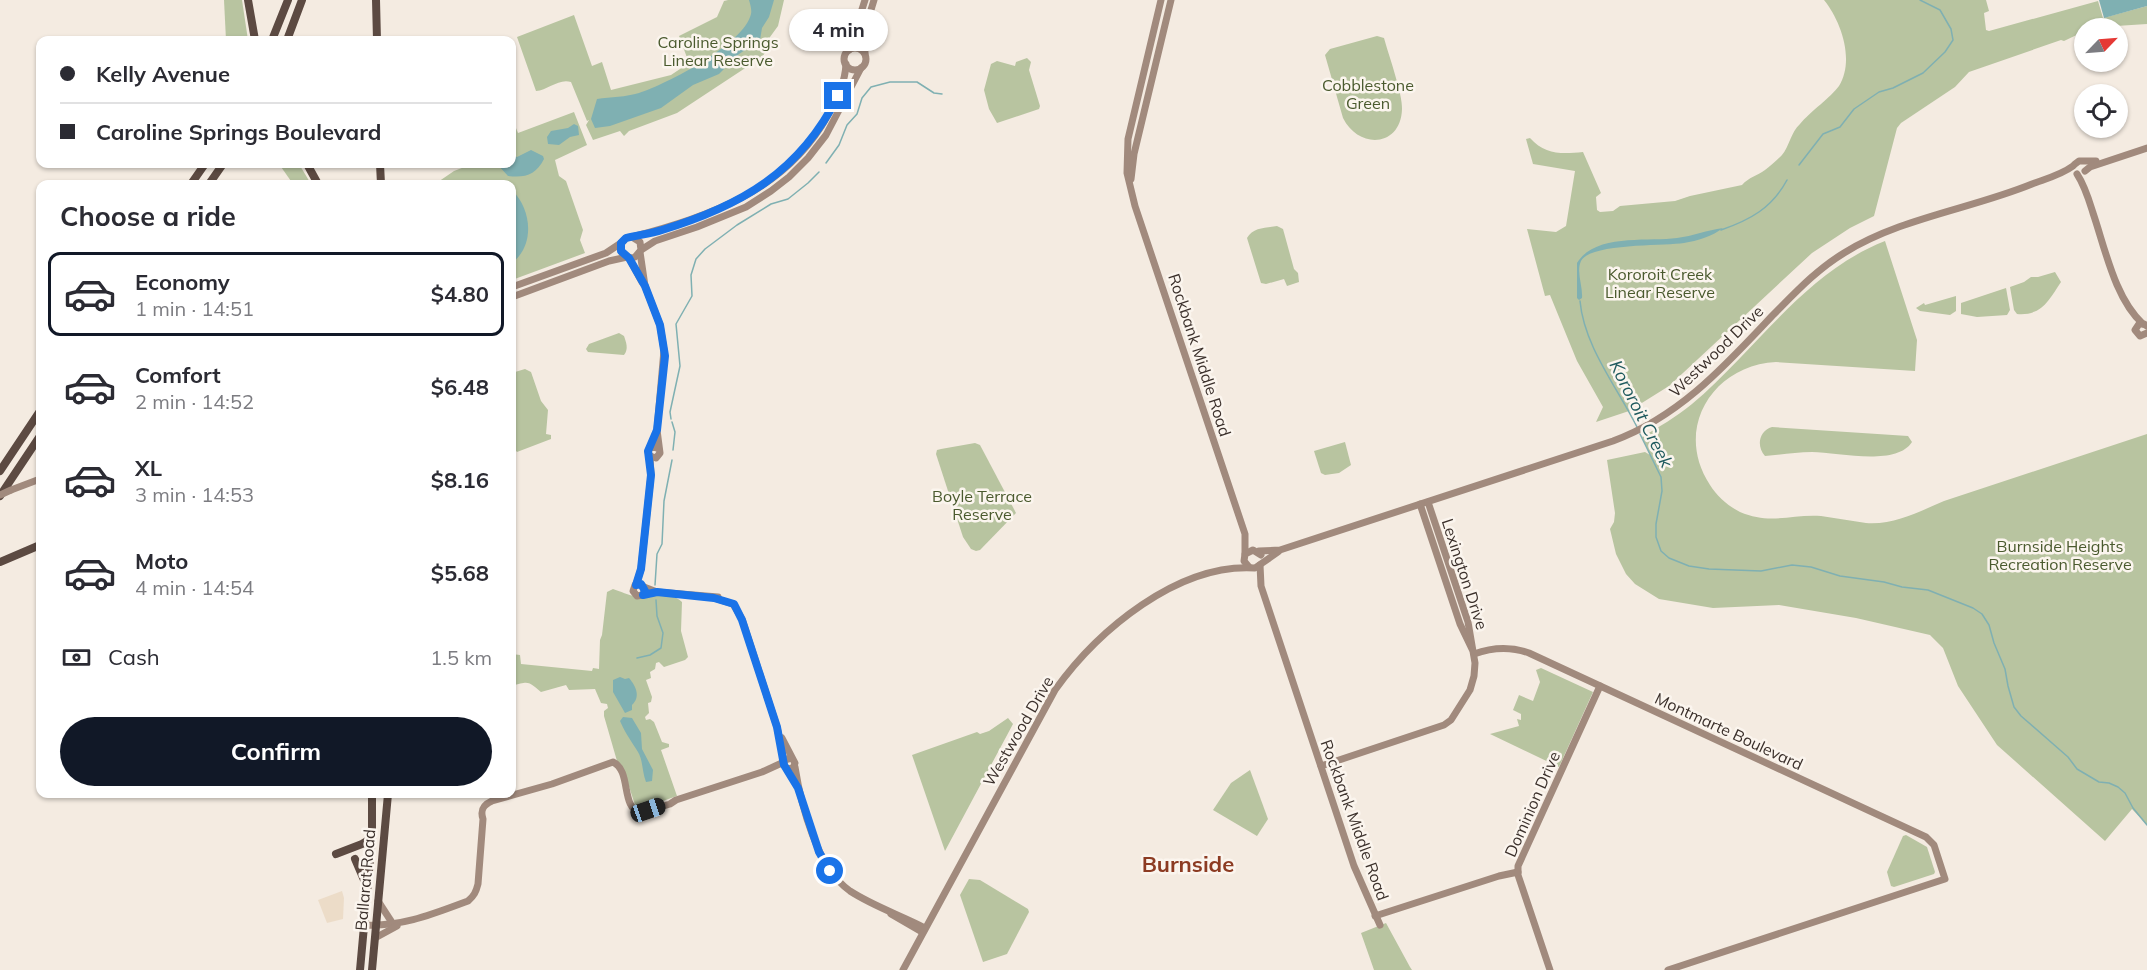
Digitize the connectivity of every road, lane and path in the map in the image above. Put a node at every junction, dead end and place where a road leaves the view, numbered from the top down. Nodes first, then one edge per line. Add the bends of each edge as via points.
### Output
1 (248, 0) edge
2 (288, 0) edge
3 (302, 0) edge
4 (376, 0) edge
5 (865, 0) edge
6 (874, 0) edge
7 (1161, 0) edge
8 (1171, 0) edge
9 (254, 36) edge
10 (274, 36) edge
11 (288, 36) edge
12 (377, 36) edge
13 (849, 50) junction
14 (865, 53) junction
15 (846, 64) junction
16 (861, 68) junction
17 (2147, 148) edge
18 (802, 151) junction
19 (2128, 154) junction
20 (809, 156) junction
21 (2074, 165) junction
22 (2085, 171) junction
23 (2077, 174) junction
24 (1130, 184) junction
25 (2018, 190) junction
26 (2087, 193) junction
27 (633, 237) junction
28 (621, 243) junction
29 (641, 251) junction
30 (628, 258) junction
31 (536, 278) junction
32 (516, 286) edge
33 (539, 286) junction
34 (645, 286) junction
35 (516, 295) edge
36 (2142, 326) edge
37 (2145, 337) edge
38 (36, 417) edge
39 (36, 442) edge
40 (0, 471) edge
41 (36, 481) edge
42 (0, 495) edge
43 (1424, 503) junction
44 (1245, 534) junction
45 (36, 547) edge
46 (1280, 550) junction
47 (1258, 551) junction
48 (1245, 555) junction
49 (0, 562) edge
50 (1261, 564) junction
51 (1250, 567) junction
52 (1224, 569) junction
53 (641, 586) junction
54 (1262, 586) junction
55 (657, 592) junction
56 (643, 595) junction
57 (1474, 654) junction
58 (1600, 686) junction
59 (788, 764) junction
60 (1321, 766) junction
61 (516, 795) edge
62 (372, 798) edge
63 (388, 798) edge
64 (507, 798) edge
65 (372, 838) junction
66 (336, 854) dead end
67 (355, 859) dead end
68 (1518, 872) junction
69 (367, 887) junction
70 (378, 901) junction
71 (1375, 916) junction
72 (412, 920) junction
73 (391, 921) junction
74 (364, 923) junction
75 (376, 923) junction
76 (402, 924) junction
77 (1380, 926) dead end
78 (924, 930) junction
79 (363, 941) junction
80 (375, 941) junction
81 (360, 970) edge
82 (372, 970) edge
83 (903, 970) edge
84 (1550, 970) edge
85 (1668, 970) edge

1 - 9 highway
2 - 10 highway
3 - 11 highway
4 - 12 highway
5 - 13 street
6 - 14 street via 864,33
7 - 24 street, Rockbank Middle Road via 1128,139
8 - 24 street, Rockbank Middle Road
13 - 14 street via 857,48
13 - 15 street
14 - 16 street via 866,61
15 - 16 street via 853,70
15 - 18 street via 843,87
16 - 20 street via 836,118
17 - 19 street, Westwood Drive
18 - 20 street
18 - 27 street via 744,198
19 - 21 street, Westwood Drive
19 - 22 street, Westwood Drive
20 - 29 street via 780,184 746,207 655,241
21 - 22 street via 2082,163
21 - 23 street
21 - 25 street, Westwood Drive
22 - 23 street
22 - 26 street
23 - 25 street, Westwood Drive
23 - 26 street
24 - 44 street, Rockbank Middle Road
25 - 43 street, Westwood Drive via 1886,233 1837,258 1809,279 1706,384 1663,417 1619,438
26 - 36 street via 2110,264 2129,309
27 - 28 street
27 - 29 street via 640,242
28 - 30 street via 621,251
28 - 31 street via 606,254
29 - 30 street
29 - 34 street
30 - 33 street
30 - 34 street
31 - 32 street
31 - 33 street
33 - 35 street
34 - 53 street via 660,325 664,350
36 - 37 street via 2136,332
38 - 40 highway
39 - 42 highway
41 - 42 street, bridge
43 - 46 street, Westwood Drive
43 - 57 street, Lexington Drive via 1460,624
44 - 47 street, Rockbank Middle Road
44 - 48 street, Rockbank Middle Road
45 - 49 highway
46 - 47 street, Westwood Drive
46 - 50 street, Westwood Drive
47 - 48 street via 1250,550
47 - 50 street
48 - 51 street via 1245,564
48 - 52 street, Westwood Drive
50 - 51 street
50 - 54 street, Rockbank Middle Road
51 - 52 street, Westwood Drive
51 - 54 street, Rockbank Middle Road
52 - 78 street, Westwood Drive via 1173,587 1136,609 1101,637 1069,671
53 - 55 street
53 - 56 street
53 - 56 street via 633,589 634,594
54 - 60 street, Rockbank Middle Road
55 - 56 street
55 - 59 street via 734,604
57 - 58 street, Montmarte Boulevard via 1497,648 1517,649
57 - 60 street, Lexington Drive via 1472,686 1448,723
58 - 68 street, Dominion Drive
58 - 85 street, Montmarte Boulevard via 1926,837 1934,845 1945,879
59 - 61 street via 643,813 631,807 620,767 615,763
59 - 78 street via 819,852 830,871 851,891
60 - 71 street, Rockbank Middle Road
62 - 65 highway, Ballarat Road
63 - 70 highway, Ballarat Road
64 - 72 street via 487,809 483,819 476,892 468,901
65 - 66 highway
65 - 69 highway, Ballarat Road
67 - 69 highway
68 - 71 street
68 - 84 street, Dominion Drive
69 - 74 highway, Ballarat Road
70 - 73 street
70 - 75 highway, Ballarat Road
71 - 77 street, Rockbank Middle Road
72 - 73 street
72 - 76 street
73 - 75 street
74 - 75 street
74 - 79 highway, Ballarat Road
75 - 76 street
75 - 80 highway, Ballarat Road
76 - 80 street
78 - 83 street, Westwood Drive
79 - 80 highway
79 - 81 highway, Ballarat Road
80 - 82 highway, Ballarat Road

